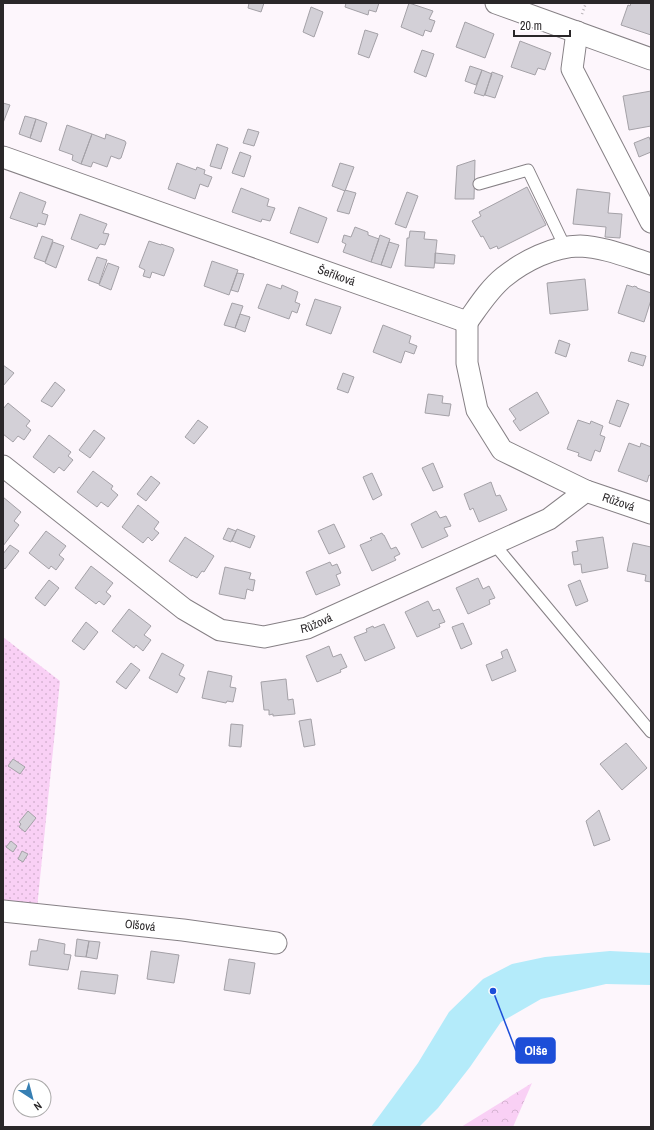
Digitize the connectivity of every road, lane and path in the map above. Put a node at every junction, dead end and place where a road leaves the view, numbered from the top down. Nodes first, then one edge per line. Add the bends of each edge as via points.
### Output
1 (496, 3) edge
2 (577, 32) junction
3 (651, 59) edge
4 (3, 157) edge
5 (479, 184) dead end
6 (651, 222) edge
7 (564, 247) junction
8 (651, 264) edge
9 (467, 322) junction
10 (3, 466) edge
11 (586, 491) junction
12 (651, 513) edge
13 (494, 544) junction
14 (651, 732) edge
15 (3, 911) edge
16 (276, 944) dead end

1 - 2 street
2 - 3 street
2 - 6 street via 572,69
4 - 9 street, Šeříková
5 - 7 lane via 528,170
7 - 8 street via 596,248
7 - 9 street via 524,264 503,278 482,300
9 - 11 street via 467,363 478,410 502,450
10 - 13 street, Růžová via 184,609 220,630 264,637 307,628
11 - 12 street, Růžová
11 - 13 street, Růžová via 549,519
13 - 14 lane
15 - 16 street, Olšová via 183,930

